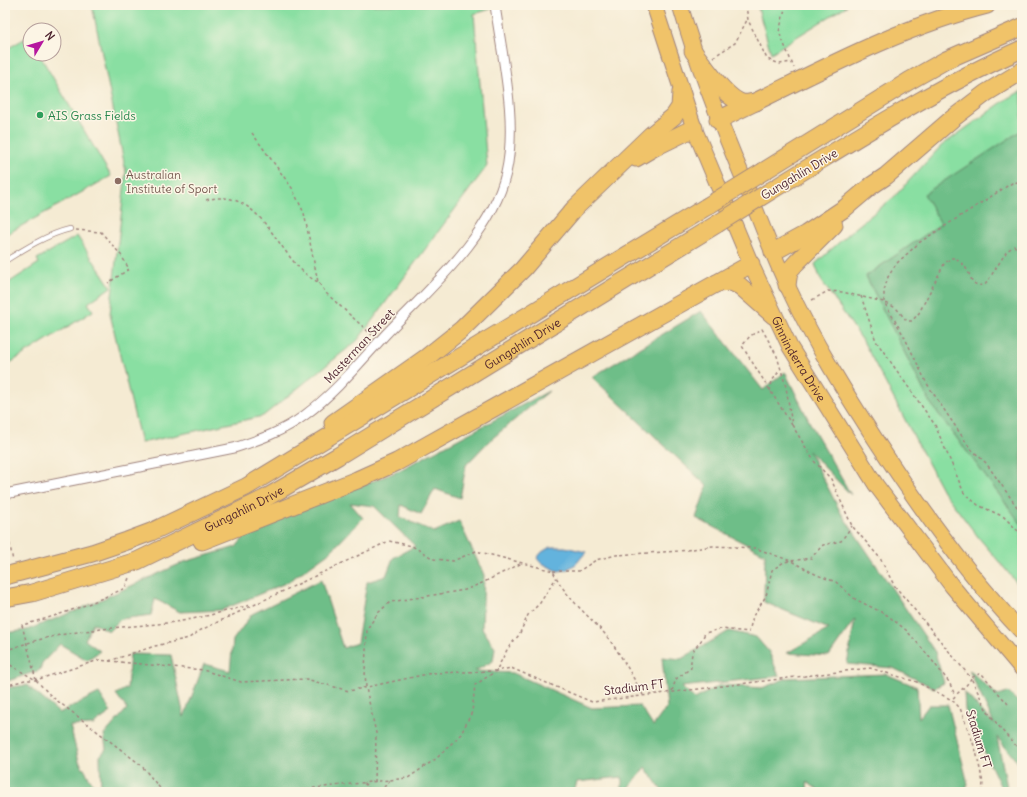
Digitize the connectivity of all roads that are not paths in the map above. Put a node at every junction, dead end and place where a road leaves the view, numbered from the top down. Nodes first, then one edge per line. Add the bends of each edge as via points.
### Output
1 (495, 5) edge
2 (654, 5) edge
3 (680, 5) edge
4 (987, 5) edge
5 (1022, 27) edge
6 (1022, 49) edge
7 (693, 51) junction
8 (1022, 71) edge
9 (681, 92) junction
10 (756, 102) junction
11 (718, 120) junction
12 (694, 128) junction
13 (609, 175) junction
14 (886, 176) junction
15 (70, 229) road end
16 (774, 252) junction
17 (5, 261) edge
18 (751, 264) junction
19 (716, 283) junction
20 (787, 285) junction
21 (774, 316) junction
22 (5, 494) edge
23 (191, 513) junction
24 (132, 563) junction
25 (10, 574) edge
26 (5, 598) edge
27 (1022, 632) edge
28 (1022, 669) edge

1 - 22 street, Masterman Street via 511,120 506,174 496,204 477,235 457,259 323,400 304,416 262,439 234,448
2 - 9 main road, Ginninderra Drive
3 - 7 main road, Ginninderra Drive
4 - 10 highway via 913,28
5 - 23 highway, Gungahlin Drive, bridge via 946,60 909,80 290,462 246,487
6 - 24 highway, Gungahlin Drive, bridge via 920,100 302,478
7 - 10 highway via 716,82 734,98 743,103
7 - 11 main road, Ginninderra Drive
8 - 14 highway via 986,93 952,119
9 - 12 main road, Ginninderra Drive
9 - 13 highway via 680,107 674,116
10 - 11 highway
11 - 12 main road
11 - 16 main road, Ginninderra Drive
12 - 13 highway via 653,148
12 - 18 main road, Ginninderra Drive
13 - 23 highway via 574,209 523,269 461,330 356,407 285,455
14 - 16 highway via 823,224
14 - 20 highway via 874,193 833,227 797,262 790,271
15 - 17 lane
16 - 18 main road
16 - 20 main road, Ginninderra Drive
18 - 19 highway
18 - 21 main road, Ginninderra Drive
19 - 21 highway via 731,282 740,286
19 - 24 highway via 397,462 197,543 157,558
20 - 27 main road, Ginninderra Drive via 829,363 896,471 969,570
21 - 28 main road, Ginninderra Drive via 790,347 876,485 952,586
23 - 25 highway, Gungahlin Drive via 151,532 92,553
24 - 26 highway, Gungahlin Drive via 32,593

